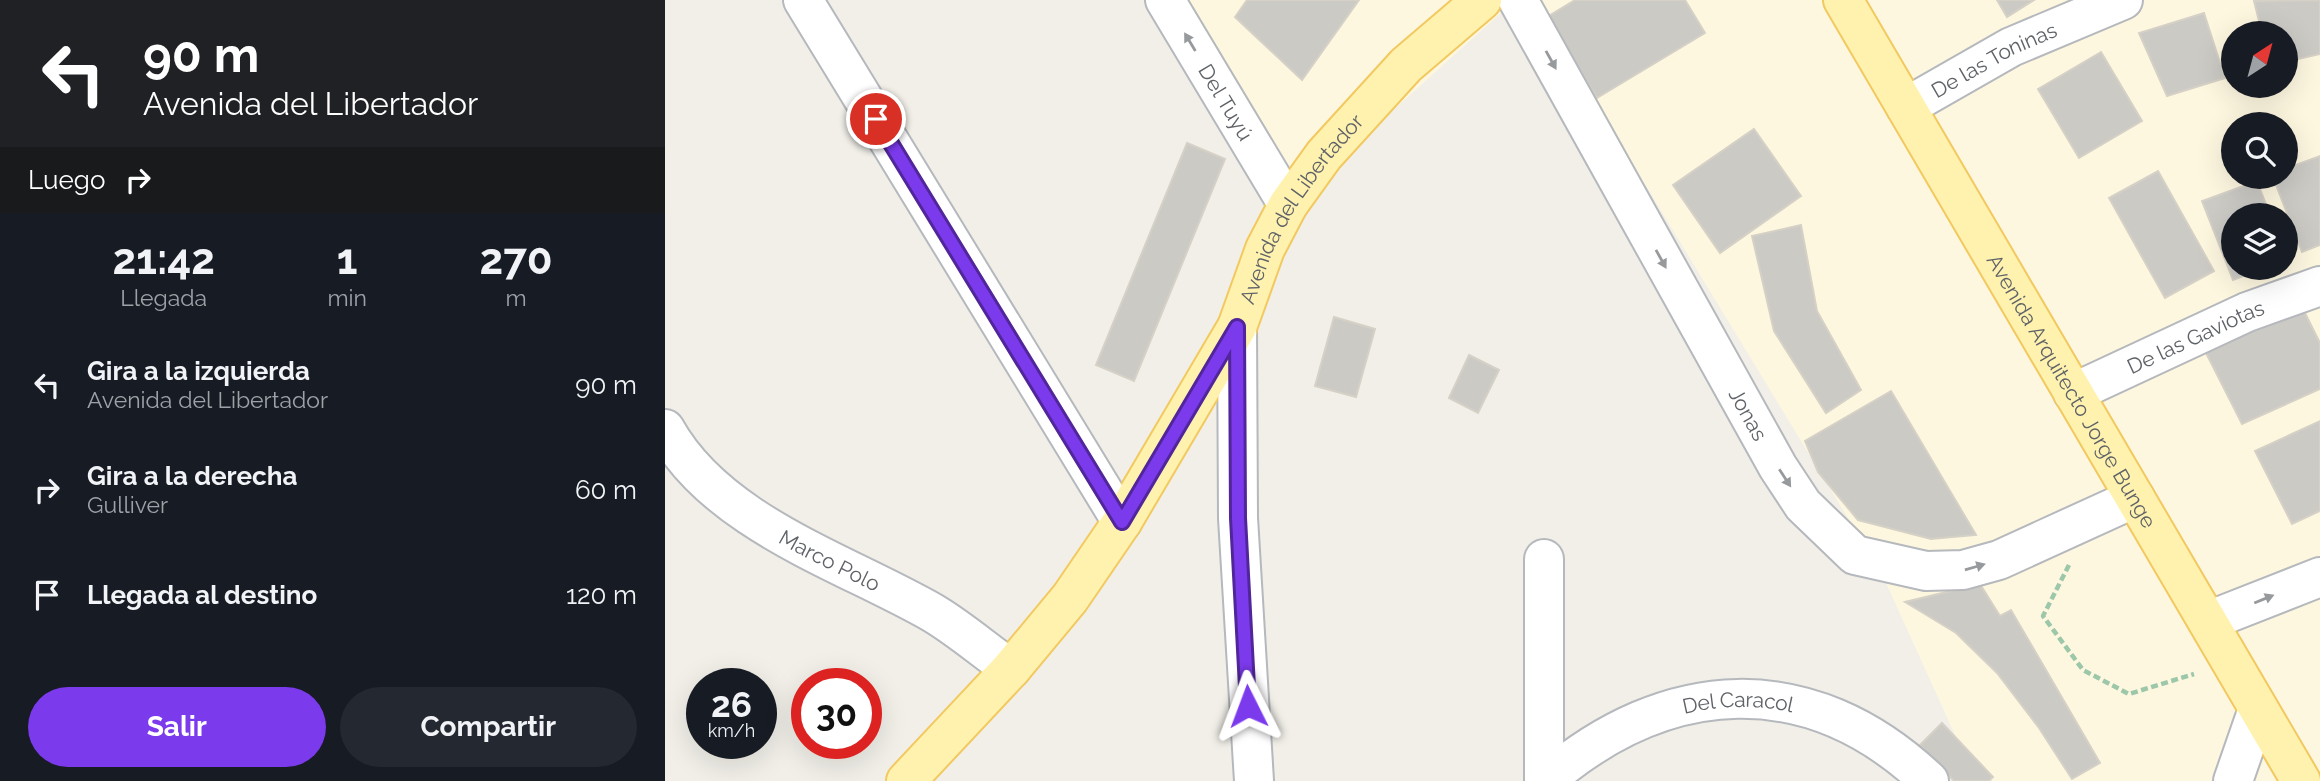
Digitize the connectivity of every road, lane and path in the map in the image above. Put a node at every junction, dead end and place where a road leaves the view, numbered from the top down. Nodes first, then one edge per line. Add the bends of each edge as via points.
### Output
1 (803, 0) edge
2 (1165, 0) edge
3 (1482, 0) edge
4 (1518, 0) edge
5 (1843, 0) edge
6 (2123, 0) edge
7 (1906, 107) junction
8 (1288, 205) junction
9 (2320, 286) edge
10 (1237, 327) junction
11 (2073, 393) junction
12 (665, 429) edge
13 (2135, 498) junction
14 (2093, 517) junction
15 (1122, 522) junction
16 (1544, 559) dead end
17 (2320, 577) edge
18 (2207, 621) junction
19 (1011, 669) junction
20 (2194, 674) dead end
21 (2258, 709) junction
22 (906, 781) edge
23 (1254, 781) edge
24 (1545, 781) edge
25 (1929, 781) edge
26 (2233, 781) edge
27 (2301, 781) edge

1 - 15 street
8 -> 2 street, Del Tuyú
3 - 8 main road, Avenida del Libertador via 1365,106
4 -> 14 street, Jonas via 1778,467 1827,532 1855,555 1887,565 1963,570 1999,560
5 - 7 main road, Avenida Arquitecto Jorge Bunge
6 - 7 street, De las Toninas via 2011,47
7 - 11 main road, Avenida Arquitecto Jorge Bunge
8 - 10 main road, Avenida del Libertador via 1265,249
9 - 11 street, De las Gaviotas via 2248,312
10 - 15 main road, Avenida del Libertador
10 - 23 street via 1238,518
11 - 13 main road, Avenida Arquitecto Jorge Bunge
12 - 19 street, Marco Polo via 698,476 738,507 935,614
13 - 14 street, Jonas
13 - 18 main road, Avenida Arquitecto Jorge Bunge
14 - 20 path via 2043,616 2083,670 2129,694
15 - 19 main road, Avenida del Libertador via 1070,598
16 - 24 street
18 -> 17 street
18 - 21 main road, Avenida Arquitecto Jorge Bunge
19 - 22 main road, Avenida del Libertador
21 - 26 street
21 - 27 main road, Avenida Arquitecto Jorge Bunge
24 - 25 street, Del Caracol via 1568,761 1622,729 1682,708 1748,697 1784,700 1822,711 1897,753

